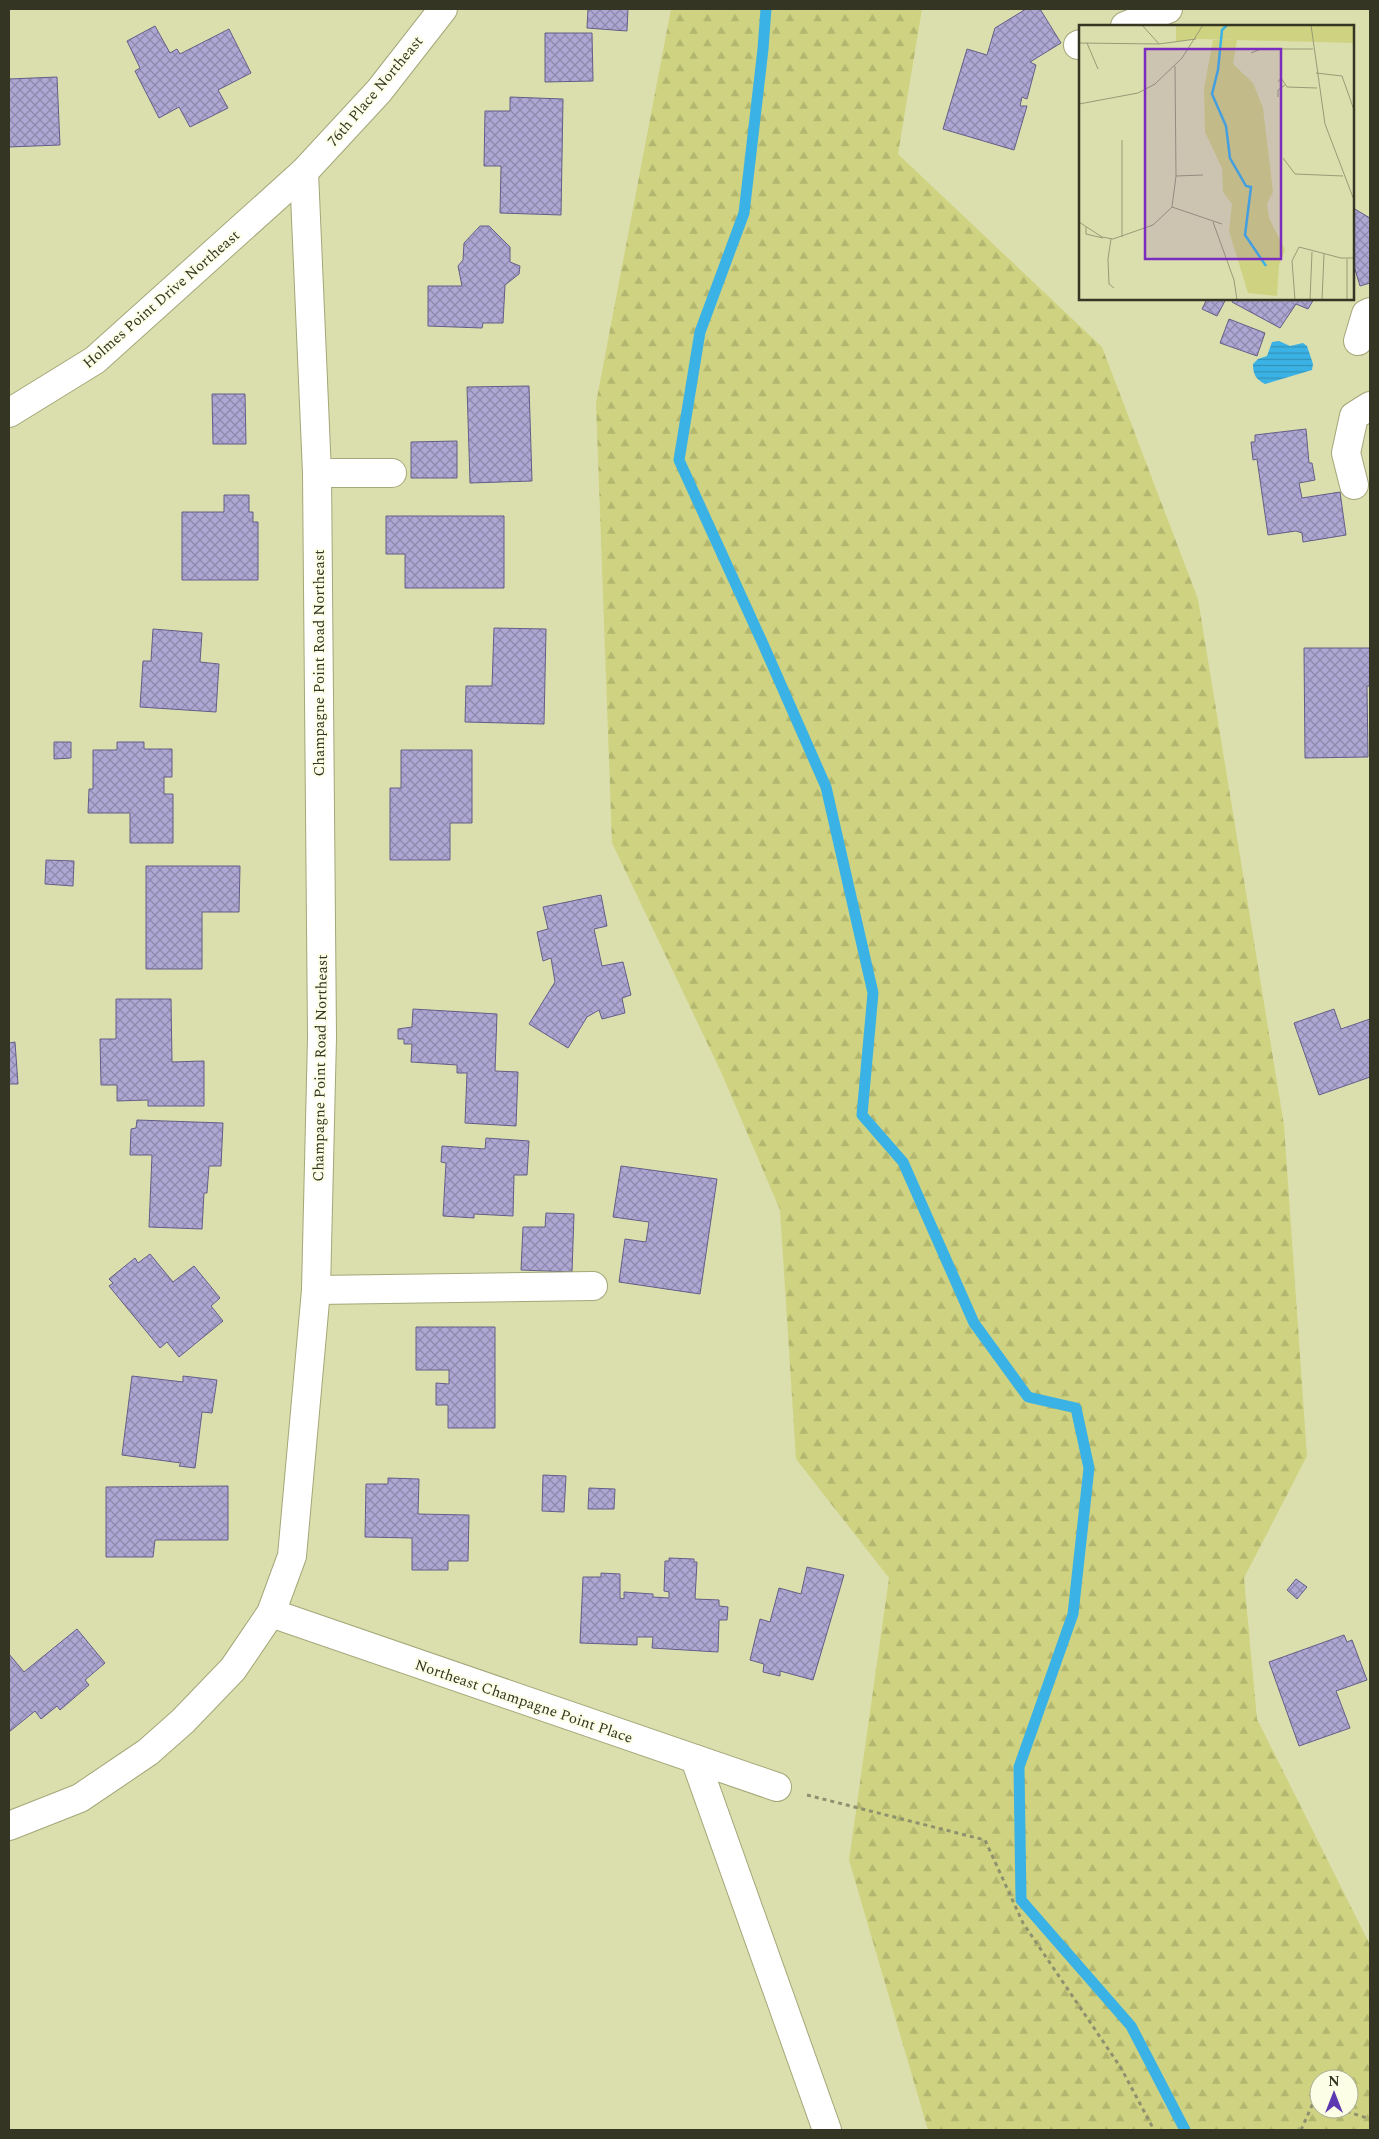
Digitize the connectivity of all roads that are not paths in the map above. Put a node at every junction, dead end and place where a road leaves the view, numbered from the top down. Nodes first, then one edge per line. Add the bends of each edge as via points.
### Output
1 (443, 9) edge
2 (1168, 9) edge
3 (1128, 25) edge
4 (304, 172) junction
5 (1370, 312) edge
6 (1358, 341) dead end
7 (1370, 406) edge
8 (9, 413) edge
9 (317, 473) junction
10 (392, 474) dead end
11 (1354, 485) dead end
12 (593, 1286) dead end
13 (316, 1290) junction
14 (271, 1613) junction
15 (694, 1759) junction
16 (777, 1788) road end
17 (9, 1826) edge
18 (827, 2130) edge

1 - 4 street, 76th Place Northeast via 379,91
2 - 3 street
4 - 8 street, Holmes Point Drive Northeast via 95,360
4 - 9 street, Champagne Point Road Northeast
5 - 6 street via 1366,314
7 - 11 street via 1354,416 1346,453
9 - 10 street
9 - 13 street, Champagne Point Road Northeast via 322,1037
12 - 13 street
13 - 14 street, Champagne Point Road Northeast via 292,1556
14 - 15 street, Northeast Champagne Point Place
14 - 17 street, Champagne Point Road Northeast via 233,1669 148,1752 80,1798
15 - 16 street, Northeast Champagne Point Place
15 - 18 street

